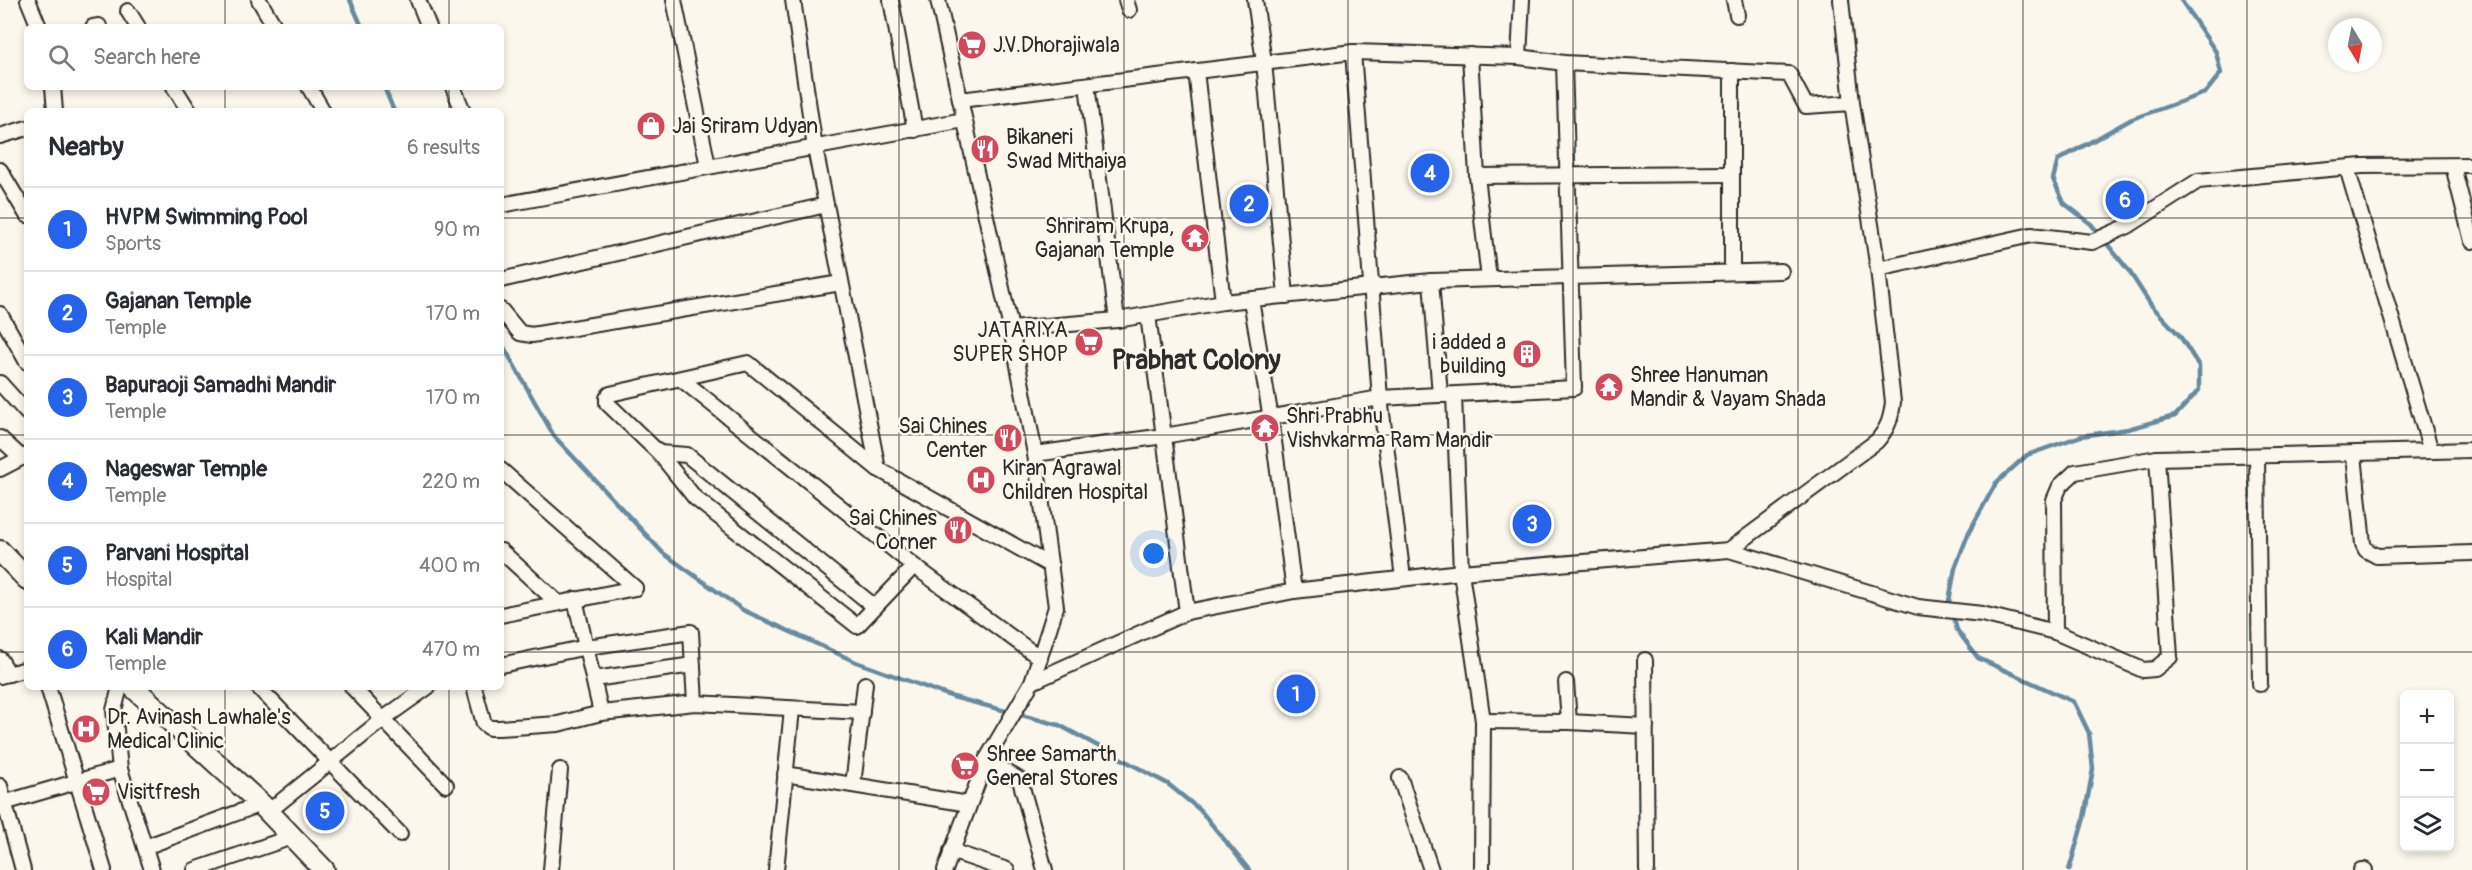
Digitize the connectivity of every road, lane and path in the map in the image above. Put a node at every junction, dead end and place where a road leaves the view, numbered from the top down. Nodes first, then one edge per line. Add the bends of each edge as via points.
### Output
1 (30, 0) edge
2 (259, 0) edge
3 (418, 0) edge
4 (674, 0) edge
5 (793, 0) edge
6 (891, 0) edge
7 (938, 0) edge
8 (1255, 0) edge
9 (1522, 0) edge
10 (1734, 0) edge
11 (1841, 0) edge
12 (128, 11) dead end
13 (1737, 15) dead end
14 (38, 24) edge
15 (136, 24) edge
16 (273, 24) edge
17 (428, 24) edge
18 (1353, 51) junction
19 (1470, 55) junction
20 (1519, 57) junction
21 (1264, 62) junction
22 (1564, 63) junction
23 (1196, 70) junction
24 (1732, 71) junction
25 (1087, 85) junction
26 (52, 90) edge
27 (176, 90) edge
28 (311, 90) edge
29 (454, 90) edge
30 (960, 100) junction
31 (1852, 103) junction
32 (55, 108) edge
33 (187, 108) edge
34 (321, 108) edge
35 (462, 108) edge
36 (964, 120) junction
37 (24, 129) edge
38 (915, 130) junction
39 (0, 136) edge
40 (815, 148) junction
41 (2472, 165) edge
42 (708, 166) junction
43 (2453, 166) junction
44 (2347, 168) junction
45 (0, 170) edge
46 (1732, 174) junction
47 (1477, 176) junction
48 (1568, 177) junction
49 (504, 203) edge
50 (826, 205) junction
51 (24, 209) edge
52 (2472, 241) edge
53 (1878, 268) junction
54 (1781, 271) dead end
55 (1732, 272) junction
56 (1570, 276) junction
57 (504, 279) edge
58 (1489, 279) junction
59 (1431, 281) junction
60 (841, 283) junction
61 (1370, 286) junction
62 (1286, 296) junction
63 (1251, 300) junction
64 (1223, 302) junction
65 (0, 314) edge
66 (504, 314) edge
67 (1148, 315) junction
68 (1118, 320) junction
69 (1011, 329) junction
70 (24, 357) edge
71 (681, 379) junction
72 (0, 383) edge
73 (1440, 395) junction
74 (1380, 398) junction
75 (24, 410) edge
76 (1271, 419) junction
77 (1164, 436) junction
78 (0, 438) edge
79 (2472, 450) edge
80 (2431, 452) junction
81 (658, 453) junction
82 (1035, 454) junction
83 (2354, 455) junction
84 (24, 456) edge
85 (2257, 456) junction
86 (2157, 458) junction
87 (0, 469) edge
88 (878, 469) junction
89 (504, 473) edge
90 (0, 550) edge
91 (1729, 550) junction
92 (504, 553) edge
93 (2472, 553) edge
94 (914, 566) junction
95 (1051, 566) junction
96 (1461, 572) junction
97 (24, 576) edge
98 (1403, 578) junction
99 (1293, 591) junction
100 (575, 599) junction
101 (557, 602) junction
102 (875, 607) junction
103 (1187, 612) junction
104 (504, 614) edge
105 (2055, 632) junction
106 (587, 646) junction
107 (1040, 658) junction
108 (0, 659) edge
109 (1645, 660) dead end
110 (504, 664) edge
111 (693, 665) junction
112 (24, 670) edge
113 (4, 675) edge
114 (594, 679) junction
115 (1566, 682) dead end
116 (865, 684) dead end
117 (2260, 684) dead end
118 (1029, 687) junction
119 (49, 690) edge
120 (119, 690) edge
121 (136, 690) edge
122 (261, 690) edge
123 (355, 690) edge
124 (424, 690) edge
125 (475, 690) edge
126 (695, 703) junction
127 (792, 709) junction
128 (862, 712) junction
129 (601, 713) junction
130 (383, 719) junction
131 (1484, 721) junction
132 (1569, 722) junction
133 (1646, 726) junction
134 (986, 760) junction
135 (331, 762) junction
136 (120, 769) junction
137 (560, 770) dead end
138 (785, 774) junction
139 (1400, 778) dead end
140 (78, 780) junction
141 (446, 785) dead end
142 (854, 785) junction
143 (0, 786) edge
144 (2, 803) edge
145 (969, 804) junction
146 (264, 808) junction
147 (400, 834) dead end
148 (292, 837) junction
149 (145, 848) junction
150 (951, 850) junction
151 (23, 870) edge
152 (104, 870) edge
153 (152, 870) edge
154 (195, 870) edge
155 (324, 870) edge
156 (551, 870) edge
157 (776, 870) edge
158 (945, 870) edge
159 (1008, 870) edge
160 (1045, 870) edge
161 (1431, 870) edge
162 (1482, 870) edge
163 (1647, 870) edge

1 - 14 street
2 - 16 street
3 - 17 street
4 - 42 street
5 - 40 street
6 - 38 street
7 - 30 street
8 - 21 street
9 - 20 street
10 - 13 street
11 - 31 street
12 - 15 street
18 - 19 street
18 - 21 street
18 - 61 street
19 - 20 street
19 - 47 street
20 - 22 street
21 - 23 street
21 - 62 street
22 - 24 street
22 - 48 street
23 - 25 street
23 - 64 street
24 - 31 street via 1789,74 1806,106
24 - 46 street
25 - 30 street
25 - 68 street
26 - 32 street
27 - 33 street
28 - 34 street
29 - 35 street
30 - 36 street
31 - 53 street
36 - 38 street
36 - 69 street
37 - 39 street
38 - 40 street
40 - 42 street
40 - 50 street
41 - 43 street
42 - 49 street
43 - 44 street
43 - 52 street
44 - 53 street via 2198,181 2128,226 2092,242 2023,236
44 - 80 street
45 - 51 street
46 - 48 street
46 - 55 street
47 - 48 street
47 - 58 street
48 - 56 street
50 - 57 street
50 - 60 street
53 - 91 street via 1893,402 1886,430 1877,441
54 - 55 street
55 - 56 street
56 - 58 street
56 - 73 street via 1575,388
58 - 59 street
59 - 61 street
59 - 73 street
60 - 66 street via 532,335 520,333
60 - 88 street
61 - 62 street
61 - 74 street
62 - 63 street
63 - 64 street
63 - 76 street
64 - 67 street
65 - 70 street
67 - 68 street
67 - 77 street
68 - 69 street
69 - 82 street
71 - 81 street via 610,394 607,398 607,403
71 - 88 street via 748,363
71 - 94 street
72 - 75 street
73 - 74 street
73 - 96 street via 1454,395
74 - 76 street
74 - 98 street
76 - 77 street
76 - 99 street
77 - 82 street
77 - 103 street
78 - 84 street
79 - 80 street
80 - 83 street
81 - 102 street via 687,455
81 - 102 street via 695,498 857,626
82 - 95 street
83 - 85 street
83 - 93 street via 2363,544 2370,554
84 - 87 street
85 - 86 street
85 - 117 street
86 - 105 street via 2075,472 2060,486 2054,500
86 - 105 street via 2170,657 2155,669 2143,670
88 - 95 street
89 - 100 street via 635,588
90 - 97 main road
91 - 96 street
91 - 105 street via 1918,607 1982,614
92 - 101 street
94 - 102 street
94 - 107 street
95 - 107 street via 1056,607
96 - 98 street
96 - 131 street
98 - 99 street
99 - 103 street
100 - 101 street
100 - 106 street
101 - 104 street
103 - 118 street
106 - 110 street
106 - 111 street via 691,632
106 - 114 street
107 - 118 street
108 - 113 street
109 - 133 street
111 - 114 street
111 - 126 street
112 - 113 street
114 - 129 street
115 - 132 street
116 - 128 street
118 - 134 street
119 - 140 street
120 - 136 street via 114,710
121 - 146 main road
122 - 135 street
123 - 130 street
124 - 130 street
125 - 129 street via 481,719 490,728 558,724
126 - 127 street
126 - 129 street
127 - 128 street
127 - 138 street
128 - 142 street
130 - 135 street
130 - 141 street
131 - 132 street
131 - 162 street
132 - 133 street
133 - 163 street
134 - 145 street
134 - 160 street via 1020,780
135 - 146 street
135 - 147 street
136 - 140 street
136 - 149 street
137 - 156 street
138 - 142 street
138 - 157 street
139 - 161 street
140 - 144 street
140 - 152 street
142 - 145 street
143 - 144 street
144 - 151 street
145 - 150 street
146 - 148 main road
146 - 149 street
148 - 154 street
148 - 155 main road
149 - 153 street
150 - 158 street
150 - 159 street

